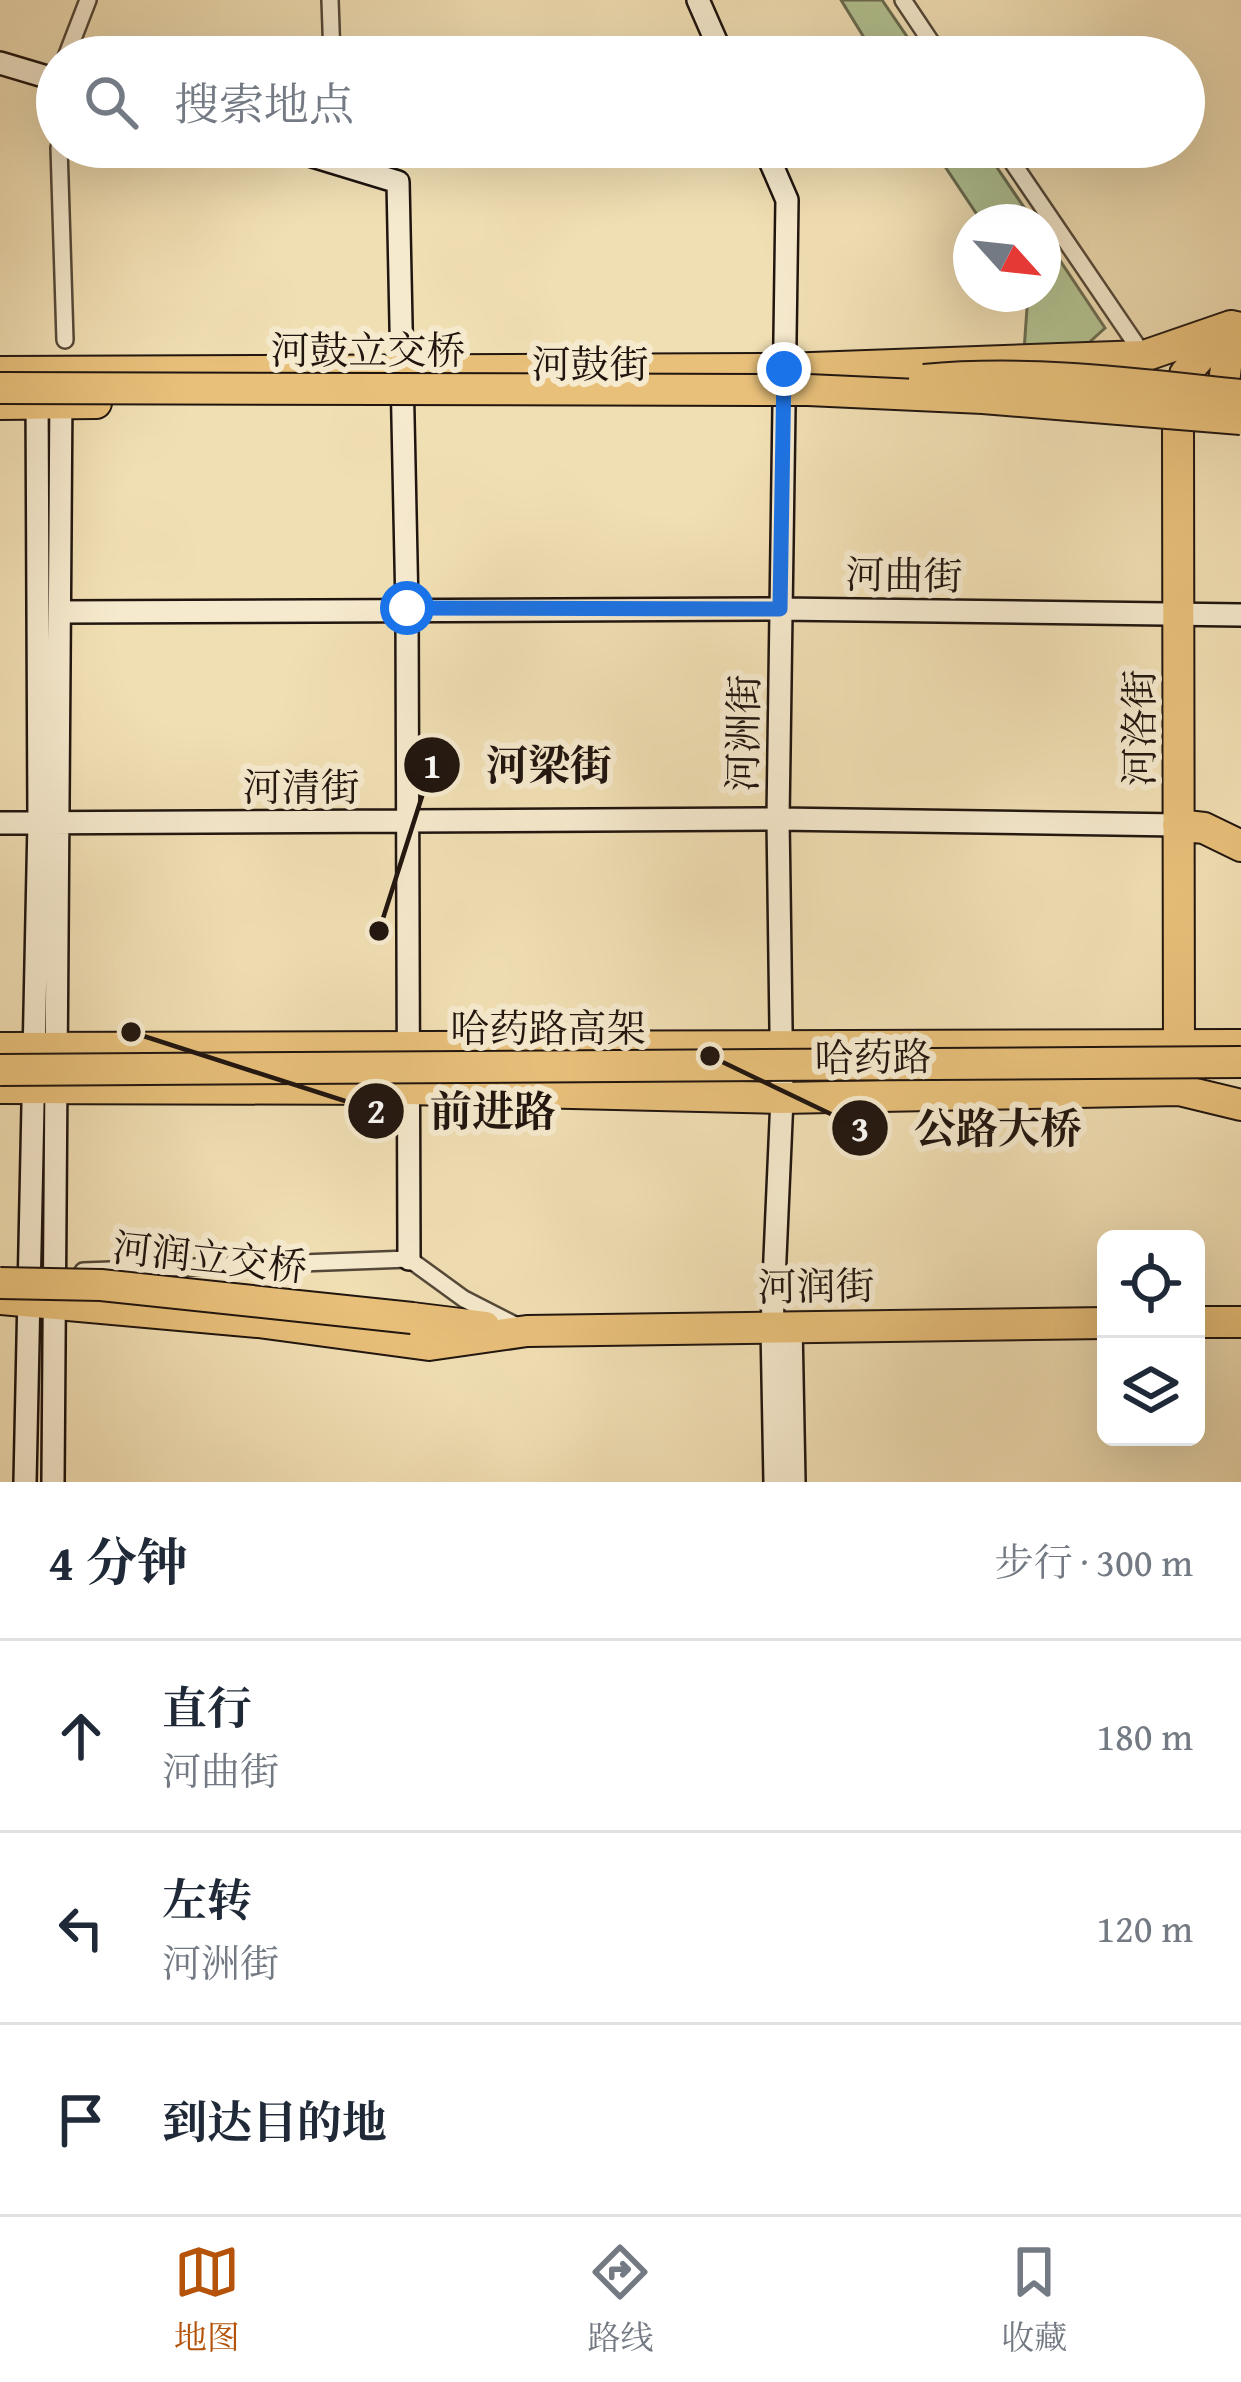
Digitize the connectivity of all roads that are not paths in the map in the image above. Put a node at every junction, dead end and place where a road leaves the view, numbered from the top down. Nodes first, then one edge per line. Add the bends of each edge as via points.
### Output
1 (88, 0) edge
2 (330, 0) edge
3 (698, 0) edge
4 (903, 0) edge
5 (74, 36) edge
6 (331, 36) edge
7 (714, 36) edge
8 (927, 36) edge
9 (0, 63) edge
10 (36, 74) edge
11 (60, 168) edge
12 (365, 168) edge
13 (773, 168) edge
14 (1016, 168) edge
15 (1236, 327) edge
16 (65, 340) dead end
17 (1144, 356) junction
18 (784, 369) junction
19 (400, 371) junction
20 (0, 372) edge
21 (0, 388) edge
22 (49, 388) junction
23 (1241, 395) edge
24 (795, 397) junction
25 (402, 403) junction
26 (0, 404) edge
27 (1178, 425) junction
28 (1233, 427) edge
29 (407, 608) junction
30 (780, 609) junction
31 (61, 612) junction
32 (1178, 615) junction
33 (1241, 615) edge
34 (778, 819) junction
35 (0, 823) edge
36 (49, 823) junction
37 (409, 823) junction
38 (1178, 825) junction
39 (1241, 846) edge
40 (1179, 1039) junction
41 (1241, 1045) edge
42 (408, 1046) junction
43 (782, 1047) junction
44 (0, 1048) edge
45 (45, 1048) junction
46 (1241, 1062) edge
47 (0, 1070) edge
48 (44, 1087) junction
49 (1241, 1087) edge
50 (0, 1088) edge
51 (408, 1089) junction
52 (1179, 1090) junction
53 (782, 1098) junction
54 (1241, 1105) edge
55 (409, 1259) junction
56 (54, 1272) junction
57 (0, 1283) edge
58 (0, 1299) edge
59 (44, 1302) junction
60 (1205, 1322) edge
61 (1241, 1322) edge
62 (1097, 1323) edge
63 (782, 1325) junction
64 (527, 1331) junction
65 (26, 1482) edge
66 (53, 1482) edge
67 (775, 1482) edge
68 (794, 1482) edge

1 - 5 street
2 - 6 street
3 - 7 street
4 - 8 street
9 - 10 street
11 - 16 street
12 - 19 street via 398,182
13 - 18 street, 河洲街 via 787,200
14 - 17 street
15 - 17 highway, 河鼓街
15 - 27 highway, 河洛街 via 1207,345 1184,374
15 - 28 highway
17 - 18 highway, 河鼓街
18 - 19 highway, 河鼓街
18 - 24 street, 河洲街
19 - 22 highway, 河鼓街
19 - 25 street
20 - 22 highway, 河鼓街
21 - 24 highway, 河鼓立交桥, bridge
22 - 25 highway, 河鼓街
22 - 26 highway, 河鼓街
22 - 31 street
22 - 36 street
23 - 24 highway, bridge via 1006,374
24 - 25 highway, 河鼓街
24 - 27 highway, 河鼓街
24 - 28 highway, bridge via 983,398
24 - 30 street, 河洲街
25 - 29 street
27 - 28 highway, 河鼓街
27 - 32 highway, 河洛街
29 - 30 street, 河曲街
29 - 31 street, 河曲街
29 - 37 street
30 - 32 street, 河曲街
30 - 34 street, 河洲街
31 - 36 street
32 - 33 street, 河曲街
32 - 38 highway, 河洛街
34 - 37 street, 河清街
34 - 38 street, 河清街
34 - 43 street, 河洲街
35 - 36 street, 河清街
36 - 37 street, 河清街
36 - 45 street
37 - 42 street
38 - 39 highway
38 - 40 highway, 河洛街
40 - 41 highway, 哈药路
40 - 43 highway, 哈药路
40 - 52 highway, 河洛街
42 - 43 highway, 哈药路
42 - 45 highway, 哈药路
42 - 51 street
43 - 53 street, 河洲街
44 - 45 highway, 哈药路
45 - 48 street
46 - 47 highway, 哈药路高架, bridge
48 - 50 highway, 哈药路
48 - 51 highway, 哈药路
48 - 56 street
48 - 59 street
49 - 52 highway
51 - 53 highway, 哈药路
51 - 55 street
52 - 53 highway, 哈药路
52 - 54 highway, 哈药路
53 - 63 street, 河洲街
55 - 56 street
55 - 64 street, 河润街
56 - 59 street
57 - 64 highway, 河润立交桥, bridge via 100,1285
58 - 59 highway, 河润街
59 - 64 highway, 河润街 via 429,1345
59 - 65 street
59 - 66 street
60 - 61 highway
62 - 63 highway, 河润街
63 - 64 highway, 河润街
63 - 67 street
63 - 68 street

